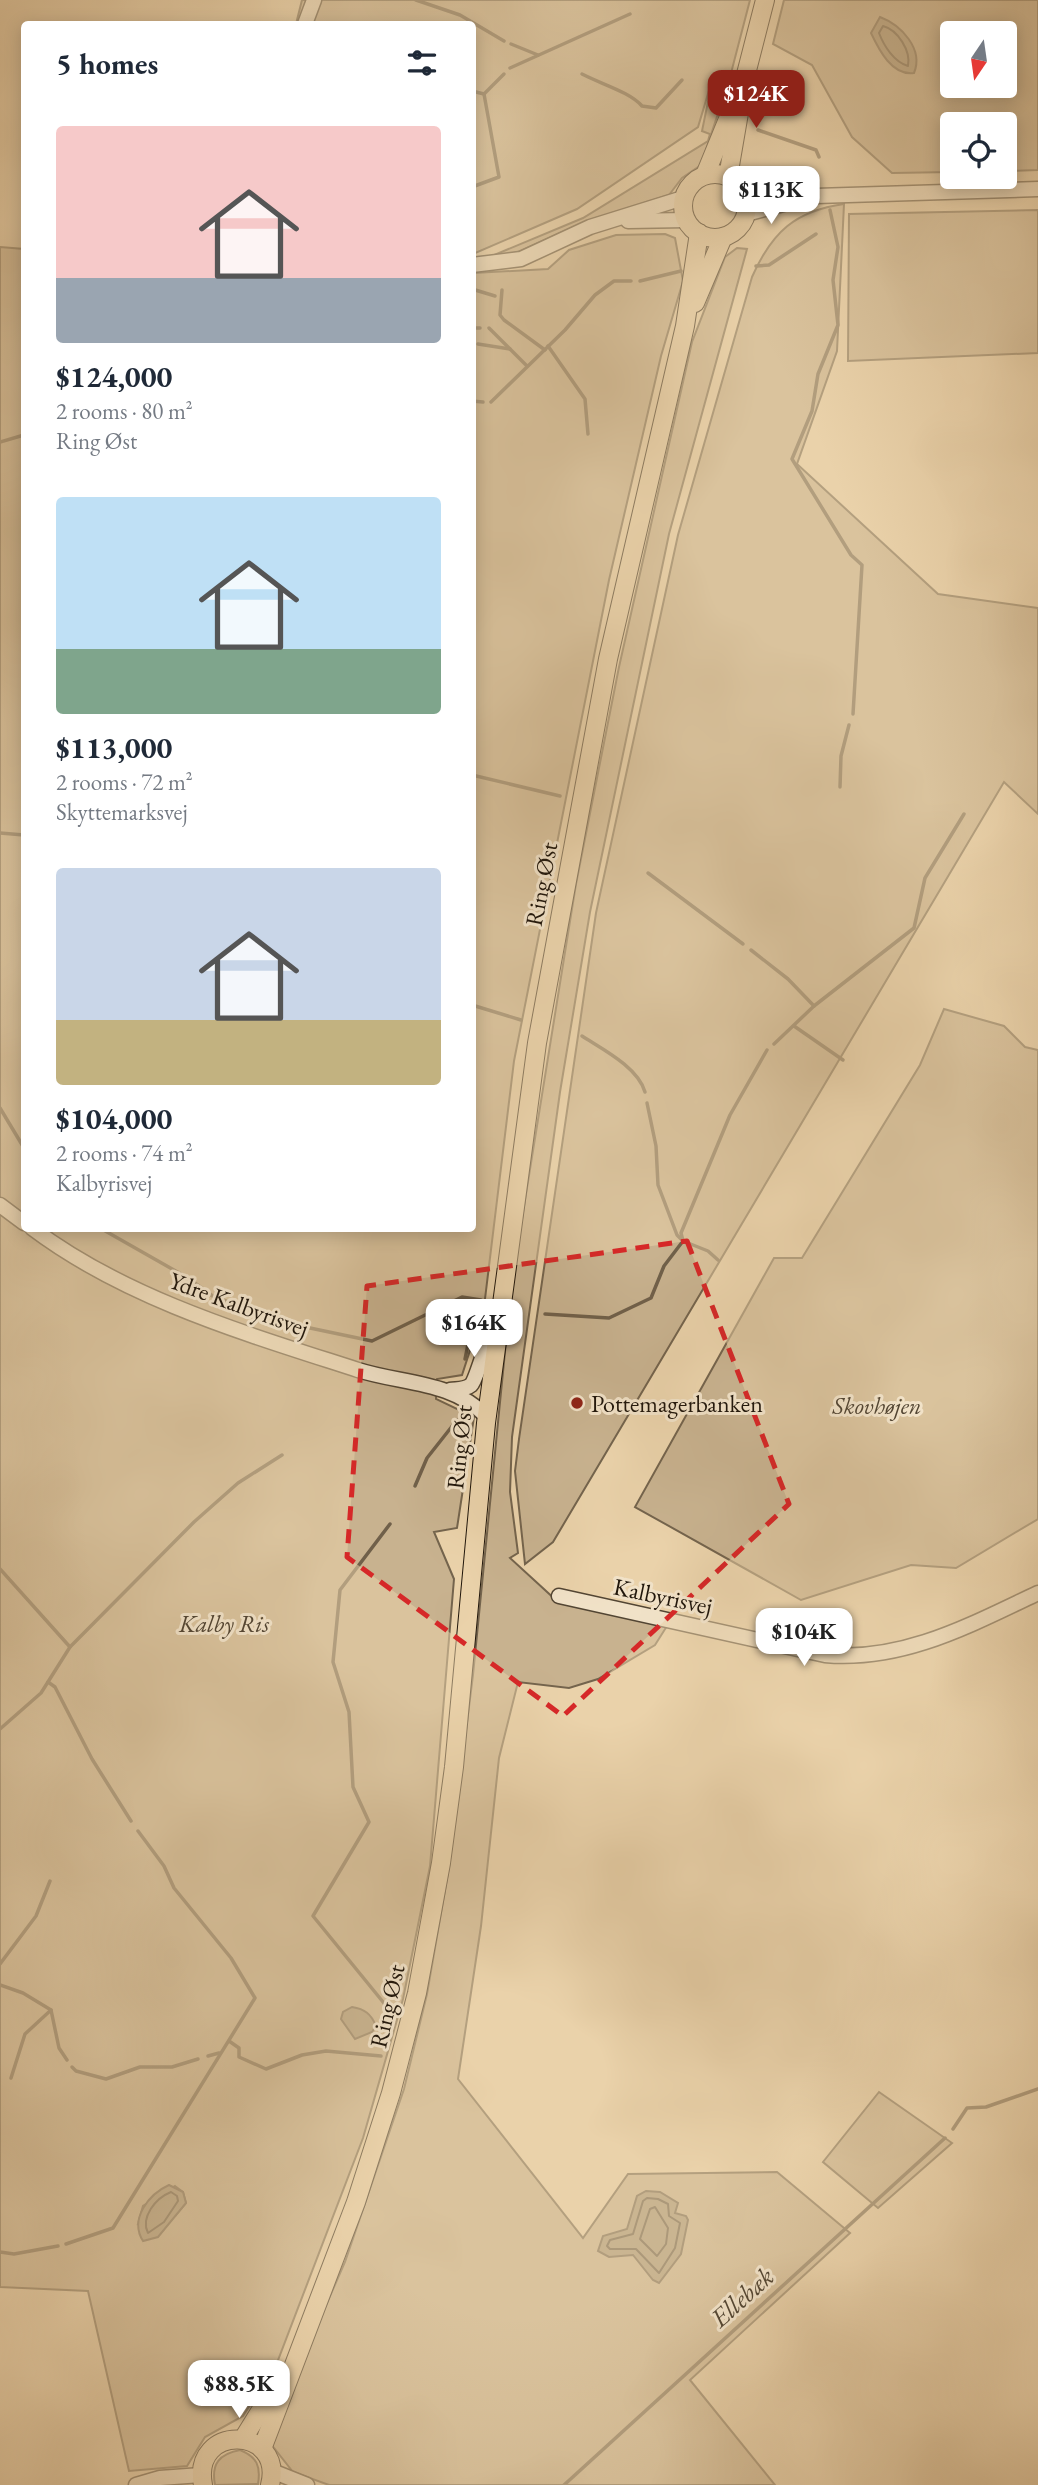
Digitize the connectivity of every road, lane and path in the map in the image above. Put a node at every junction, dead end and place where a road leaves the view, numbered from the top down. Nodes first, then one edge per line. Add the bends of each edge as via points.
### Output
1 (314, 0) edge
2 (765, 0) edge
3 (306, 21) edge
4 (745, 78) junction
5 (705, 175) junction
6 (728, 177) junction
7 (1038, 189) edge
8 (744, 193) junction
9 (816, 196) junction
10 (683, 198) junction
11 (746, 214) junction
12 (613, 221) junction
13 (693, 227) junction
14 (723, 237) junction
15 (476, 264) edge
16 (685, 326) junction
17 (0, 1205) edge
18 (21, 1221) edge
19 (38, 1232) edge
20 (499, 1307) junction
21 (445, 1390) junction
22 (486, 1416) junction
23 (1038, 1593) edge
24 (559, 1596) dead end
25 (294, 2358) junction
26 (243, 2439) junction
27 (262, 2449) junction
28 (271, 2478) edge
29 (202, 2480) edge
30 (136, 2485) edge
31 (307, 2485) edge

1 - 3 street
2 - 4 main road
4 - 5 main road
4 - 6 main road
5 - 6 main road
5 - 10 main road via 695,180
6 - 8 main road
7 - 9 street
8 - 9 street
8 - 11 main road
9 - 11 street
10 - 12 street
10 - 13 main road
11 - 14 main road via 737,228
12 - 13 street
12 - 15 street via 520,258
13 - 14 main road
13 - 16 main road, Ring Øst
14 - 16 main road, Ring Øst
16 - 20 main road, Ring Øst via 608,659 537,1043
17 - 18 street
19 - 21 street, Ydre Kalbyrisvej via 114,1280 178,1307 362,1371
20 - 21 street via 475,1380 466,1388
20 - 22 main road, Ring Øst
21 - 22 street, Ydre Kalbyrisvej via 465,1397
22 - 25 main road, Ring Øst via 454,1767 417,1993 356,2202
23 - 24 street, Kalbyrisvej via 949,1634 857,1658 825,1655
25 - 26 main road, Ring Øst
25 - 27 main road, Ring Øst
26 - 27 main road
26 - 29 main road via 217,2445 204,2462
27 - 28 main road
28 - 31 street
29 - 30 street via 160,2478

